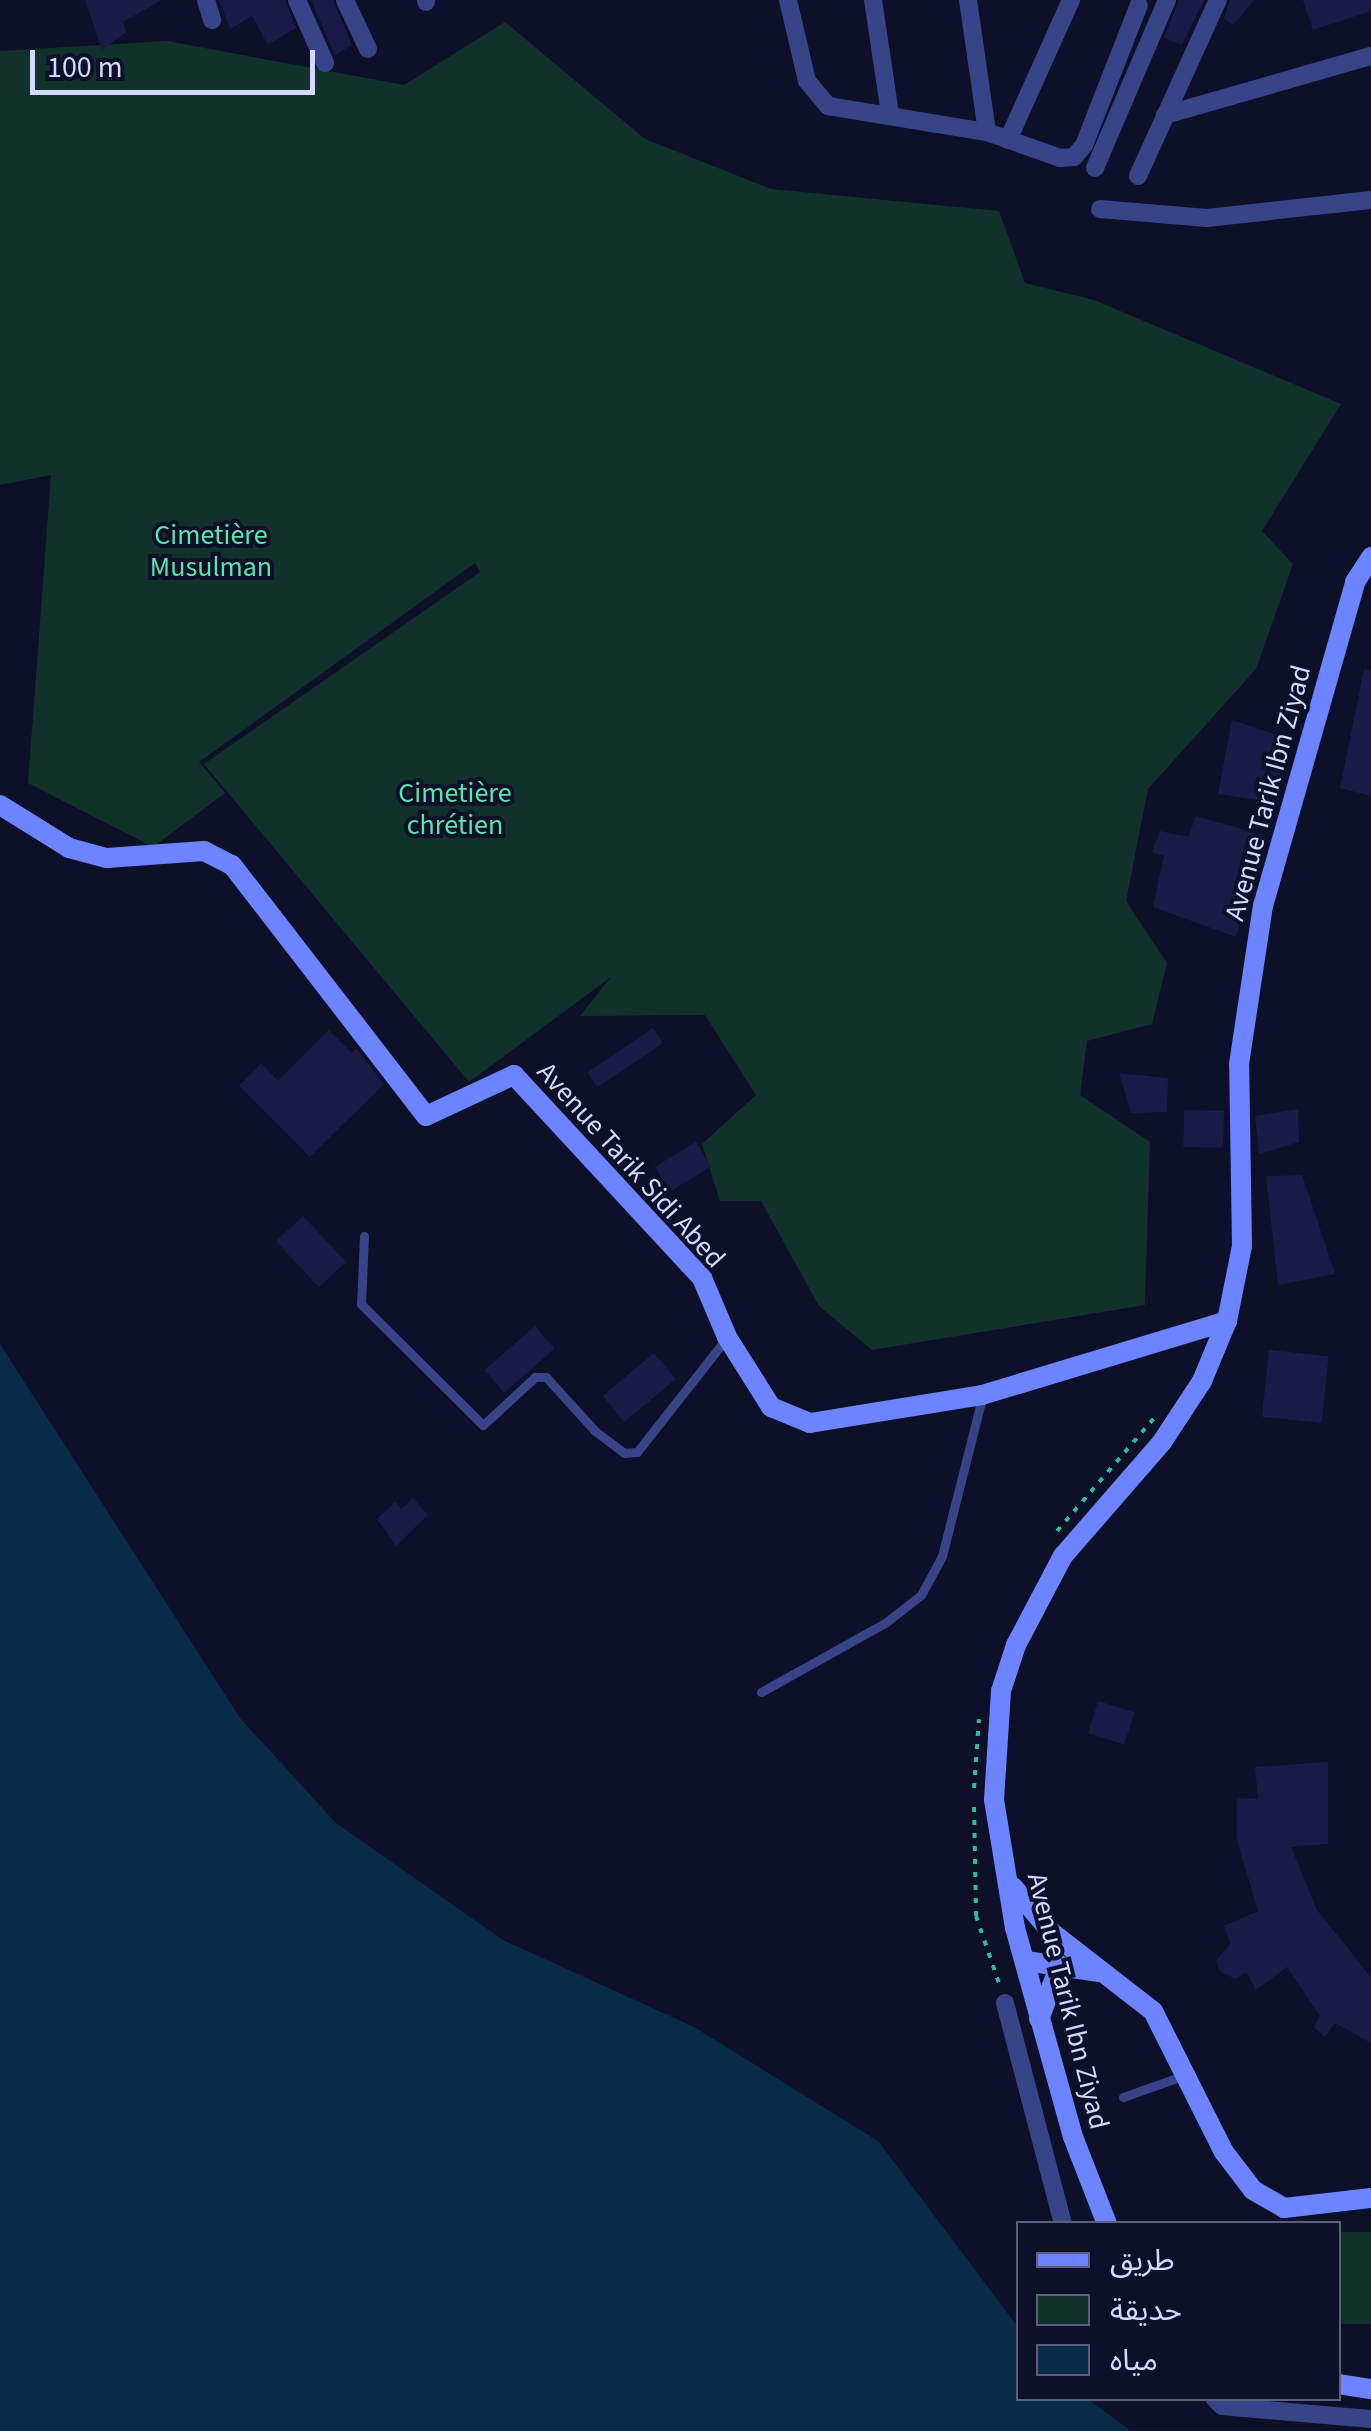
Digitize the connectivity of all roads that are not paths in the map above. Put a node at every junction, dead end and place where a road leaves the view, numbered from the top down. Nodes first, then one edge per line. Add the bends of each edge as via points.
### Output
1 (206, 0) edge
2 (297, 0) edge
3 (345, 0) edge
4 (788, 0) edge
5 (874, 0) edge
6 (968, 0) edge
7 (1071, 0) edge
8 (1167, 0) edge
9 (1218, 0) edge
10 (1139, 5) dead end
11 (212, 20) dead end
12 (368, 49) dead end
13 (1371, 56) edge
14 (325, 62) dead end
15 (890, 114) junction
16 (1165, 115) junction
17 (987, 132) junction
18 (1008, 140) junction
19 (1095, 168) dead end
20 (1138, 176) dead end
21 (1371, 200) edge
22 (1100, 209) dead end
23 (1371, 557) edge
24 (0, 805) edge
25 (364, 1236) dead end
26 (1226, 1321) junction
27 (728, 1336) junction
28 (982, 1395) junction
29 (760, 1692) dead end
30 (1008, 1879) junction
31 (1015, 1928) junction
32 (1051, 1932) junction
33 (1026, 1961) junction
34 (1060, 1965) junction
35 (1101, 1972) junction
36 (1005, 2003) road end
37 (1039, 2020) junction
38 (1187, 2074) junction
39 (1123, 2097) dead end
40 (1371, 2198) edge
41 (1063, 2221) edge
42 (1106, 2221) edge
43 (1341, 2384) edge
44 (1371, 2389) edge
45 (1217, 2401) edge
46 (1371, 2419) edge

1 - 11 street
2 - 14 street
3 - 12 street
4 - 15 street via 807,81 828,106
5 - 15 street
6 - 17 street
7 - 18 street
8 - 19 street
9 - 16 street
10 - 18 street via 1074,157
13 - 16 street
15 - 17 street
16 - 20 street
17 - 18 street
21 - 22 street via 1207,218
23 - 26 street, Avenue Tarik Ibn Ziyad via 1355,582 1262,906 1239,1064 1242,1246
24 - 27 street, Avenue Tarik Sidi Abed via 69,848 106,858 204,851 232,865 426,1116 514,1075 702,1278
25 - 27 lane via 360,1304 483,1425 535,1378 546,1377 595,1432 624,1453 637,1452
26 - 28 street, Avenue Tarik Sidi Abed
26 - 30 street, Avenue Tarik Ibn Ziyad via 1192,1396 1162,1442 1062,1556 1016,1645 1002,1692 994,1800
27 - 28 street, Avenue Tarik Sidi Abed via 772,1407 810,1422
28 - 29 lane via 942,1556 921,1595 885,1624
30 - 31 street, Avenue Tarik Ibn Ziyad
30 - 32 street
31 - 32 street
31 - 33 street, Avenue Tarik Ibn Ziyad
32 - 35 street
33 - 34 street
33 - 37 street, Avenue Tarik Ibn Ziyad
34 - 35 street
34 - 37 street
35 - 38 street via 1154,2011
36 - 41 street
37 - 42 street, Avenue Tarik Ibn Ziyad
38 - 39 lane
38 - 40 street via 1224,2152 1254,2190 1284,2208
43 - 44 street
45 - 46 street

